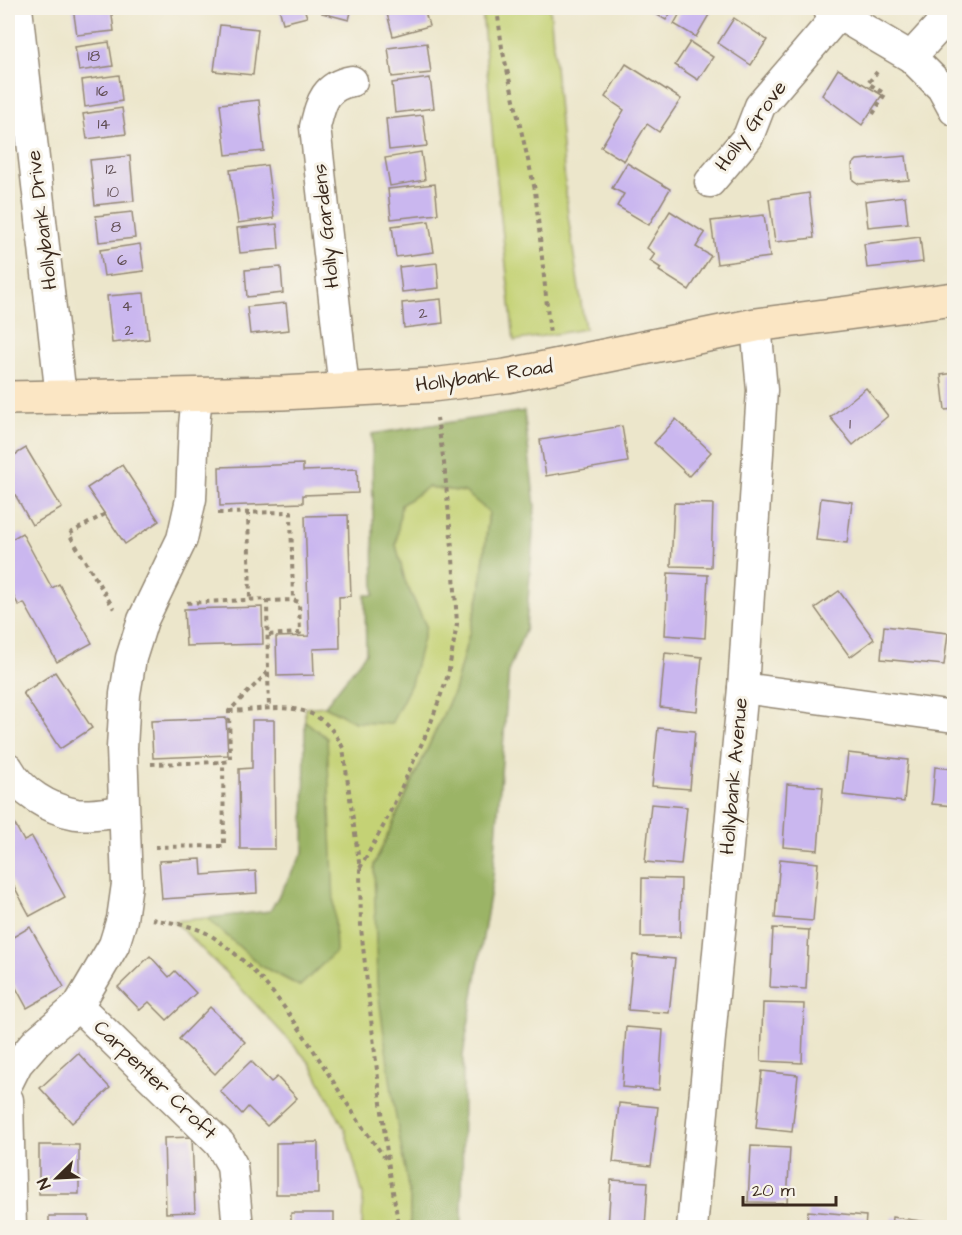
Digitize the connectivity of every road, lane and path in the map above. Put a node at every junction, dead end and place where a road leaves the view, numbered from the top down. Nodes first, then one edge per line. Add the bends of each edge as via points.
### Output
1 (17, 8) edge
2 (497, 8) edge
3 (954, 10) edge
4 (834, 11) edge
5 (911, 57) junction
6 (882, 64) dead end
7 (352, 81) dead end
8 (954, 110) edge
9 (873, 114) dead end
10 (710, 182) dead end
11 (954, 299) edge
12 (756, 325) junction
13 (551, 338) dead end
14 (344, 389) junction
15 (197, 395) junction
16 (61, 397) junction
17 (8, 398) edge
18 (437, 418) dead end
19 (248, 512) junction
20 (207, 513) dead end
21 (105, 514) dead end
22 (250, 599) junction
23 (293, 600) junction
24 (267, 602) junction
25 (180, 603) dead end
26 (116, 612) dead end
27 (267, 634) junction
28 (268, 672) junction
29 (743, 688) junction
30 (269, 709) junction
31 (229, 711) junction
32 (954, 717) edge
33 (223, 762) junction
34 (140, 765) dead end
35 (8, 768) edge
36 (123, 811) junction
37 (154, 848) dead end
38 (360, 869) junction
39 (148, 918) dead end
40 (78, 1006) junction
41 (8, 1082) edge
42 (8, 1100) edge
43 (388, 1161) junction
44 (11, 1227) edge
45 (238, 1227) edge
46 (399, 1227) edge
47 (692, 1227) edge

1 - 16 street, Hollybank Drive
2 - 13 path via 502,48 535,190
3 - 5 street
4 - 5 street, Holly Grove
4 - 10 street, Holly Grove via 760,106 748,137
5 - 8 street, Holly Grove via 942,88
6 - 9 path via 868,83 885,94
7 - 14 street, Holly Gardens via 338,84 322,99 315,128
11 - 12 main road, Hollybank Road
12 - 14 main road, Hollybank Road via 506,376 432,385
12 - 29 street, Hollybank Avenue via 762,390
14 - 15 main road, Hollybank Road
15 - 16 main road, Hollybank Road
15 - 36 street via 191,500 182,539 143,620 129,667 123,737
16 - 17 main road, Hollybank Road
18 - 38 path via 457,624 448,675 429,728
19 - 20 path
19 - 22 path
19 - 23 path via 291,512
21 - 26 path via 69,534
22 - 24 path via 267,598
22 - 25 path
23 - 24 path
23 - 27 path via 299,602 300,633
24 - 27 path
27 - 28 path
28 - 30 path
28 - 31 path
29 - 32 street
29 - 47 street, Hollybank Avenue
30 - 31 path
30 - 38 path via 298,708 319,717 335,733 343,748
31 - 33 path via 230,761
33 - 34 path
33 - 37 path via 224,846
35 - 36 street via 40,801 76,814
36 - 40 street via 127,884 122,919 114,945
38 - 43 path via 362,928
39 - 43 path via 209,935 256,972 302,1030 369,1138
40 - 41 street via 37,1041 17,1064
40 - 45 street, Carpenter Croft via 220,1144 232,1165
42 - 44 street
43 - 46 path

